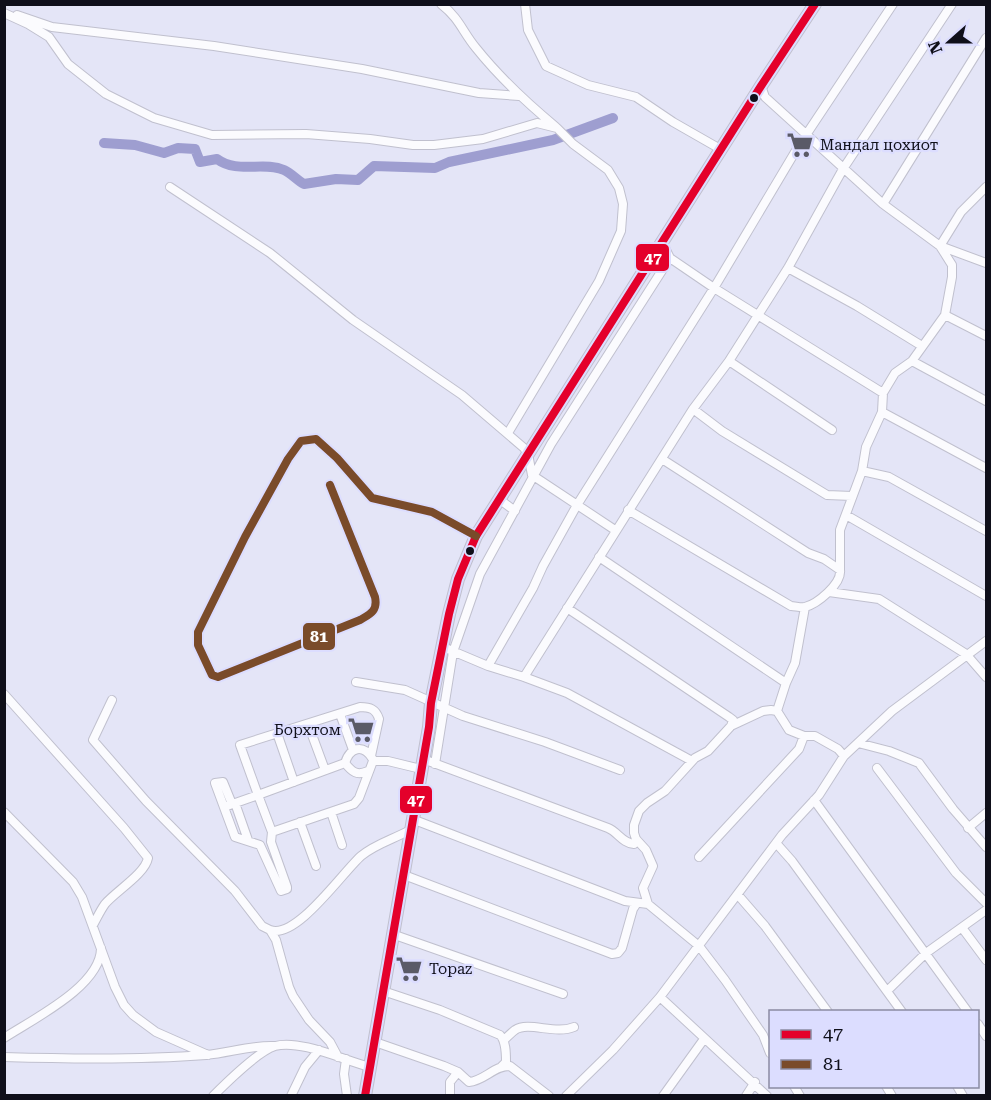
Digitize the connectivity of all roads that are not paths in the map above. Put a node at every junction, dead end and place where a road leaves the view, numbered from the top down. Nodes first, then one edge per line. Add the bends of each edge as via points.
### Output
1 (441, 4) edge
2 (525, 4) edge
3 (815, 4) edge
4 (893, 4) edge
5 (952, 4) edge
6 (4, 12) edge
7 (987, 38) edge
8 (761, 86) junction
9 (519, 96) junction
10 (557, 128) junction
11 (807, 136) junction
12 (722, 150) junction
13 (843, 168) junction
14 (170, 186) dead end
15 (987, 187) edge
16 (884, 204) junction
17 (662, 242) junction
18 (940, 246) junction
19 (670, 258) junction
20 (987, 263) edge
21 (788, 268) junction
22 (714, 288) junction
23 (758, 315) junction
24 (945, 315) junction
25 (987, 336) edge
26 (922, 346) junction
27 (729, 361) junction
28 (912, 361) junction
29 (883, 393) junction
30 (987, 401) edge
31 (693, 409) junction
32 (882, 412) junction
33 (832, 430) dead end
34 (508, 434) junction
35 (528, 454) junction
36 (662, 459) junction
37 (987, 468) edge
38 (862, 471) junction
39 (534, 476) junction
40 (330, 485) dead end
41 (852, 496) junction
42 (499, 499) junction
43 (577, 505) junction
44 (628, 510) junction
45 (514, 511) junction
46 (846, 515) junction
47 (615, 530) junction
48 (987, 531) edge
49 (476, 536) junction
50 (599, 557) junction
51 (840, 570) junction
52 (829, 592) junction
53 (987, 596) edge
54 (567, 608) junction
55 (805, 608) junction
56 (987, 641) edge
57 (448, 649) junction
58 (966, 654) junction
59 (488, 666) junction
60 (524, 676) junction
61 (987, 677) edge
62 (356, 682) dead end
63 (786, 683) junction
64 (4, 694) edge
65 (112, 700) dead end
66 (431, 703) junction
67 (444, 708) junction
68 (777, 711) junction
69 (340, 714) junction
70 (308, 724) junction
71 (731, 726) junction
72 (277, 733) junction
73 (804, 736) junction
74 (858, 743) junction
75 (353, 750) junction
76 (844, 756) junction
77 (372, 758) junction
78 (692, 761) junction
79 (345, 763) junction
80 (422, 764) junction
81 (435, 764) junction
82 (877, 768) dead end
83 (325, 770) junction
84 (620, 770) dead end
85 (368, 771) junction
86 (294, 782) junction
87 (258, 795) junction
88 (814, 800) junction
89 (230, 804) junction
90 (4, 812) edge
91 (331, 812) junction
92 (987, 813) edge
93 (300, 822) junction
94 (411, 824) junction
95 (968, 828) junction
96 (271, 834) junction
97 (248, 840) junction
98 (637, 840) junction
99 (776, 843) junction
100 (260, 845) junction
101 (342, 845) dead end
102 (987, 847) edge
103 (699, 857) dead end
104 (316, 866) dead end
105 (404, 874) junction
106 (738, 894) junction
107 (637, 903) junction
108 (987, 903) edge
109 (648, 904) junction
110 (987, 910) edge
111 (93, 925) junction
112 (963, 929) junction
113 (270, 930) junction
114 (392, 934) junction
115 (101, 946) junction
116 (699, 946) junction
117 (926, 953) junction
118 (987, 960) edge
119 (383, 991) junction
120 (887, 991) junction
121 (563, 994) dead end
122 (660, 997) junction
123 (827, 1010) edge
124 (901, 1010) edge
125 (967, 1010) edge
126 (574, 1027) dead end
127 (4, 1038) edge
128 (704, 1039) junction
129 (504, 1040) junction
130 (375, 1042) junction
131 (274, 1046) junction
132 (769, 1048) edge
133 (319, 1050) junction
134 (208, 1055) junction
135 (4, 1057) edge
136 (342, 1058) junction
137 (501, 1066) junction
138 (370, 1067) junction
139 (458, 1072) junction
140 (755, 1082) junction
141 (213, 1095) edge
142 (291, 1095) edge
143 (347, 1095) edge
144 (365, 1095) edge
145 (450, 1095) edge
146 (549, 1095) edge
147 (566, 1095) edge
148 (663, 1095) edge
149 (746, 1095) edge
150 (767, 1095) edge

1 - 9 street
2 - 12 street via 528,30 546,66 588,85 636,97
3 - 8 main road
4 - 11 street
5 - 13 street
6 - 9 street via 52,27 214,46 362,69 478,93
6 - 10 street via 49,37 68,64 106,94 154,118 212,135 306,135 434,145 483,139 537,123
7 - 16 street
8 - 11 street via 765,97
8 - 12 main road
9 - 10 street
10 - 34 street via 615,180 623,204 621,231 599,280
11 - 13 street
11 - 22 street
12 - 17 main road
13 - 16 street
13 - 21 street
14 - 34 street via 270,253 353,320 462,395
15 - 18 street via 961,213
16 - 18 street
17 - 19 street
17 - 35 main road
18 - 20 street
18 - 24 street via 952,265
19 - 22 street
19 - 39 street
21 - 23 street
21 - 26 street
22 - 23 street
22 - 43 street
23 - 27 street
23 - 29 street
24 - 25 street
24 - 26 street
26 - 28 street
27 - 31 street
27 - 33 street
28 - 29 street via 896,373
28 - 30 street
29 - 32 street
31 - 36 street
31 - 41 street via 827,495
32 - 37 street
32 - 38 street via 866,447
34 - 35 street
35 - 39 street
35 - 42 main road
36 - 44 street
36 - 51 street
38 - 41 street
38 - 48 street via 889,477
39 - 43 street
39 - 45 street
40 - 49 street via 375,597 377,605 373,612 218,677 212,675 198,645 198,632 255,518 301,441 316,439 372,498 432,512
41 - 46 street
42 - 45 street
42 - 49 main road
43 - 47 street
43 - 59 street
44 - 47 street
44 - 55 street via 791,606
45 - 57 street via 480,573
46 - 51 street via 840,530
46 - 53 street
47 - 50 street
49 - 57 main road via 458,579
50 - 54 street
50 - 63 street
51 - 52 street via 837,584
52 - 55 street
52 - 58 street via 879,598
54 - 60 street
54 - 71 street via 729,717 733,720
55 - 63 street via 795,663
56 - 58 street
57 - 59 street
57 - 66 main road
57 - 67 street
58 - 61 street
58 - 74 street via 892,711
59 - 60 street
60 - 78 street via 586,702
62 - 66 street via 405,690
63 - 68 street
64 - 111 street via 148,858 137,875 104,906
65 - 113 street via 93,740 146,801 235,891 262,926
66 - 67 street
66 - 80 main road
67 - 81 street
67 - 84 street
68 - 71 street via 763,711
68 - 73 street via 789,730
69 - 70 street
69 - 75 street
69 - 77 street via 360,707 374,710 379,719
70 - 72 street
70 - 83 street
71 - 78 street via 708,751
72 - 86 street
72 - 87 street via 240,745
73 - 76 street via 827,741
73 - 103 street via 799,749
74 - 76 street
74 - 95 street via 919,763
75 - 77 street via 364,749
75 - 79 street
76 - 88 street
77 - 80 street
77 - 85 street
78 - 98 street via 665,792 639,811 633,827
79 - 83 street
79 - 85 street via 357,773
80 - 81 street
80 - 94 main road
81 - 98 street via 608,828 629,843
82 - 108 street via 956,873
83 - 86 street
85 - 91 street via 355,803
86 - 87 street
87 - 89 street
87 - 96 street
88 - 99 street
88 - 117 street
89 - 97 street
89 - 97 street via 235,837
90 - 111 street via 73,882
91 - 93 street
91 - 101 street
92 - 95 street
93 - 96 street
93 - 104 street
94 - 105 main road
94 - 107 street
94 - 113 street via 361,856 300,921 284,929
95 - 102 street
96 - 100 street
96 - 100 street via 287,889 279,890
97 - 100 street
98 - 109 street via 653,866 643,888
99 - 106 street
99 - 120 street
105 - 107 street via 612,954 622,950
105 - 114 main road
106 - 116 street
106 - 123 street
107 - 109 street
109 - 116 street
110 - 112 street
111 - 115 street
112 - 117 street
112 - 118 street
113 - 136 street via 293,996
114 - 119 main road
114 - 121 street
115 - 127 street via 99,963 72,994
115 - 134 street via 115,987 133,1015 156,1032
116 - 122 street
116 - 132 street
117 - 120 street
117 - 125 street
119 - 129 street via 485,1027
119 - 130 main road
120 - 124 street
122 - 128 street
122 - 147 street via 614,1050
126 - 129 street via 556,1030 527,1026 516,1029
128 - 140 street
128 - 148 street
129 - 137 street via 506,1062
130 - 138 main road
130 - 139 street
131 - 133 street
131 - 134 street
131 - 141 street
133 - 136 street
133 - 142 street via 305,1066
134 - 135 street via 72,1060
136 - 138 street
136 - 143 street
137 - 139 street via 471,1082
137 - 146 street via 513,1066
138 - 144 main road
139 - 145 street via 450,1082
140 - 149 street
140 - 150 street

